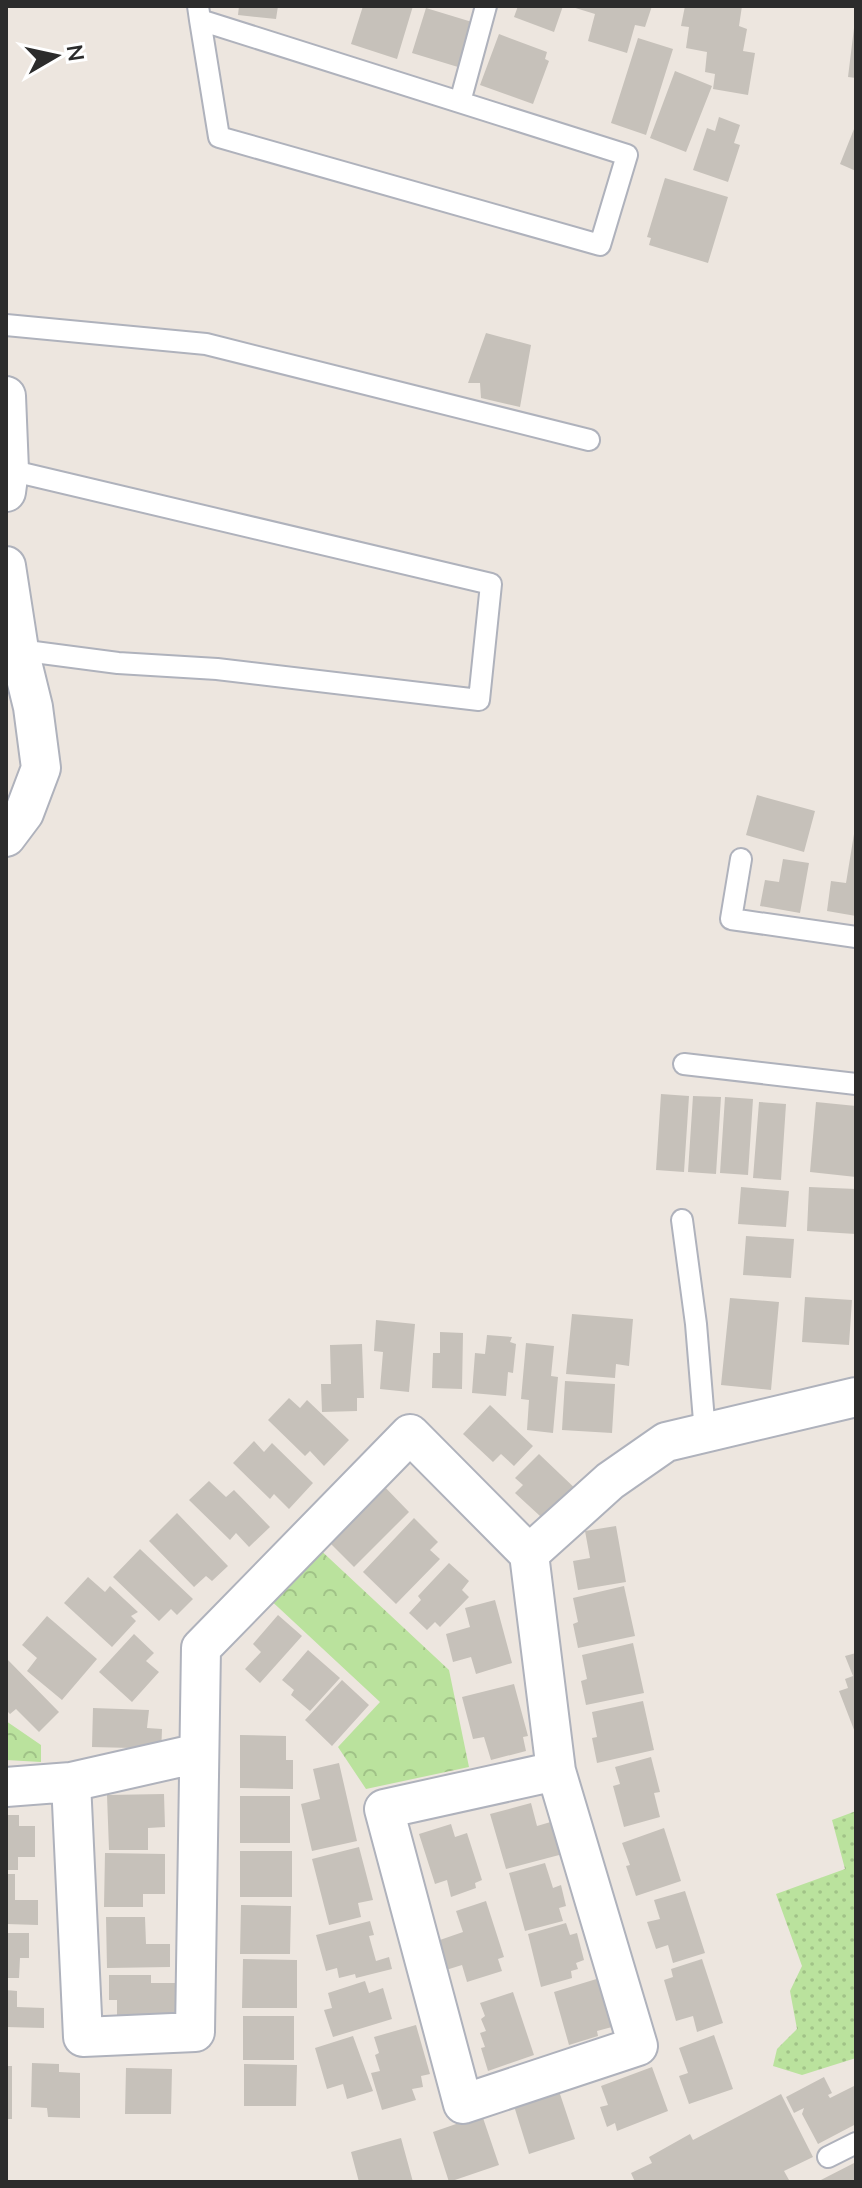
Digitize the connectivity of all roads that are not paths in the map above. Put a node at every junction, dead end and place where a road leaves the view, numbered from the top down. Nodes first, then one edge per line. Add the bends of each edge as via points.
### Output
1 (486, 6) edge
2 (199, 13) edge
3 (460, 102) junction
4 (6, 325) edge
5 (6, 396) edge
6 (589, 440) dead end
7 (7, 481) edge
8 (6, 566) edge
9 (19, 650) junction
10 (24, 768) edge
11 (6, 837) edge
12 (741, 859) dead end
13 (856, 937) edge
14 (684, 1064) dead end
15 (856, 1084) edge
16 (682, 1220) dead end
17 (856, 1397) edge
18 (705, 1433) junction
19 (529, 1554) junction
20 (199, 1753) junction
21 (556, 1771) junction
22 (71, 1782) junction
23 (6, 1787) edge
24 (856, 2143) edge
25 (828, 2157) dead end

1 - 3 lane
2 - 3 lane
2 - 3 lane via 219,137 600,245 627,155
4 - 6 lane via 206,344
5 - 7 street
7 - 9 lane via 491,584 479,700
8 - 9 street
9 - 10 street via 33,707
10 - 11 street via 24,813
12 - 13 lane via 731,919
14 - 15 lane
16 - 18 lane
17 - 18 street
18 - 19 street via 666,1442 610,1481
19 - 20 street via 410,1434 201,1648
19 - 21 street
20 - 22 street
20 - 22 street via 195,2032 83,2037
21 - 21 street via 638,2046 463,2104 384,1809
22 - 23 street
24 - 25 lane

